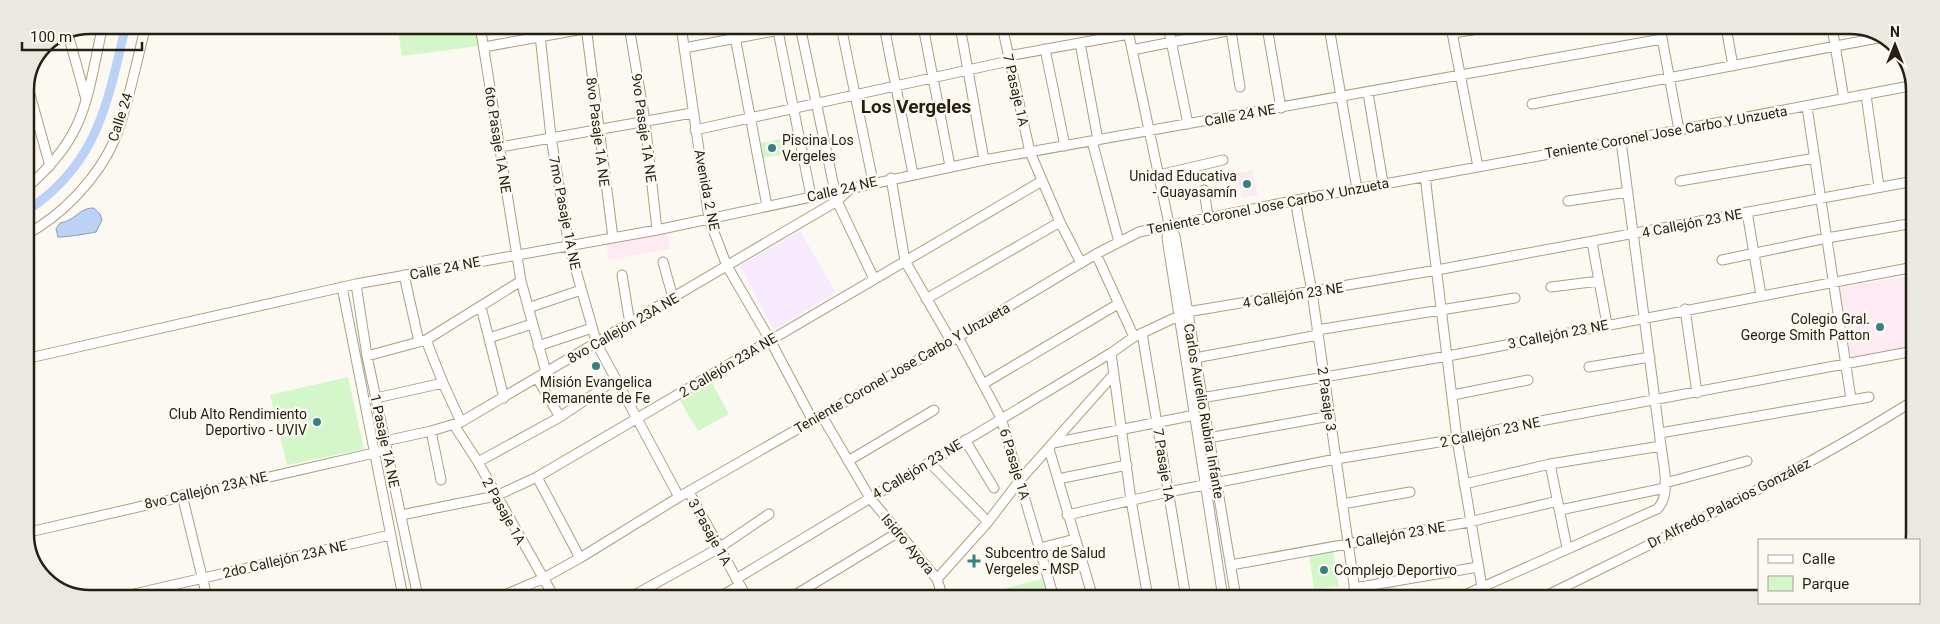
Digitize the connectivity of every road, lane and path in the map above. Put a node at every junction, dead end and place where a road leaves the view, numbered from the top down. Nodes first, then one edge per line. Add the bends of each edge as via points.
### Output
1 (101, 34) edge
2 (144, 34) edge
3 (482, 34) edge
4 (551, 34) edge
5 (587, 34) edge
6 (630, 34) edge
7 (682, 34) edge
8 (734, 34) edge
9 (752, 34) edge
10 (778, 34) edge
11 (802, 34) edge
12 (843, 34) edge
13 (886, 34) edge
14 (924, 34) edge
15 (961, 34) edge
16 (1004, 34) edge
17 (1113, 34) edge
18 (1129, 34) edge
19 (1170, 34) edge
20 (1202, 34) edge
21 (1231, 34) edge
22 (1267, 34) edge
23 (1331, 34) edge
24 (1453, 34) edge
25 (1661, 34) edge
26 (1727, 34) edge
27 (1833, 34) edge
28 (541, 36) junction
29 (69, 38) edge
30 (735, 38) junction
31 (1662, 39) junction
32 (1874, 39) edge
33 (1171, 42) junction
34 (1080, 43) junction
35 (1835, 46) junction
36 (484, 47) junction
37 (684, 48) junction
38 (1045, 49) junction
39 (1132, 50) junction
40 (1009, 58) junction
41 (1733, 66) junction
42 (968, 70) junction
43 (1460, 74) junction
44 (932, 78) junction
45 (1670, 79) junction
46 (896, 86) junction
47 (1240, 87) dead end
48 (1906, 87) edge
49 (1368, 93) junction
50 (854, 95) junction
51 (1866, 95) junction
52 (1342, 97) junction
53 (1844, 99) junction
54 (87, 102) junction
55 (817, 104) junction
56 (1532, 104) dead end
57 (1807, 107) junction
58 (1281, 108) junction
59 (34, 109) edge
60 (794, 109) junction
61 (692, 113) junction
62 (749, 118) junction
63 (645, 121) junction
64 (1188, 124) junction
65 (597, 129) junction
66 (695, 130) junction
67 (1679, 130) junction
68 (1149, 131) junction
69 (551, 137) junction
70 (1095, 140) junction
71 (1621, 141) junction
72 (1065, 146) junction
73 (500, 147) junction
74 (1030, 152) junction
75 (1815, 158) junction
76 (984, 160) junction
77 (1223, 160) dead end
78 (50, 166) junction
79 (950, 166) junction
80 (1478, 167) junction
81 (913, 174) junction
82 (1159, 175) junction
83 (1425, 176) junction
84 (891, 178) junction
85 (34, 181) edge
86 (1042, 181) junction
87 (1680, 181) dead end
88 (873, 182) junction
89 (1906, 182) edge
90 (1384, 183) junction
91 (1879, 187) junction
92 (849, 189) junction
93 (1357, 189) junction
94 (1204, 190) dead end
95 (834, 192) junction
96 (1628, 192) junction
97 (812, 196) junction
98 (1821, 198) junction
99 (1296, 200) junction
100 (837, 201) junction
101 (1568, 201) dead end
102 (768, 206) junction
103 (1747, 212) junction
104 (1208, 217) junction
105 (709, 219) junction
106 (1060, 222) junction
107 (1906, 224) edge
108 (1169, 225) junction
109 (34, 228) edge
110 (657, 230) junction
111 (1633, 234) junction
112 (612, 238) junction
113 (1827, 238) junction
114 (1118, 242) junction
115 (1592, 242) junction
116 (569, 246) junction
117 (1096, 254) junction
118 (1754, 254) junction
119 (516, 255) junction
120 (1722, 260) dead end
121 (905, 261) junction
122 (663, 262) dead end
123 (1081, 263) junction
124 (726, 266) junction
125 (1906, 268) edge
126 (1437, 270) junction
127 (404, 275) junction
128 (622, 275) dead end
129 (874, 279) junction
130 (521, 281) junction
131 (1599, 281) junction
132 (1833, 282) junction
133 (356, 284) junction
134 (342, 287) junction
135 (1551, 287) dead end
136 (581, 290) junction
137 (1312, 292) junction
138 (1761, 295) junction
139 (672, 298) junction
140 (1514, 298) dead end
141 (926, 299) junction
142 (1118, 304) junction
143 (480, 307) junction
144 (528, 308) junction
145 (1685, 309) junction
146 (1443, 310) junction
147 (1183, 313) junction
148 (1645, 317) junction
149 (532, 324) junction
150 (630, 324) junction
151 (1607, 324) junction
152 (592, 328) junction
153 (1318, 332) junction
154 (1138, 335) junction
155 (489, 338) junction
156 (954, 339) junction
157 (770, 340) junction
158 (422, 341) junction
159 (597, 344) junction
160 (538, 346) junction
161 (1906, 352) edge
162 (1111, 353) junction
163 (367, 356) junction
164 (1448, 356) junction
165 (34, 357) edge
166 (1650, 357) junction
167 (1195, 358) junction
168 (1845, 363) junction
169 (1589, 367) dead end
170 (546, 372) junction
171 (1114, 374) junction
172 (1324, 377) junction
173 (537, 378) junction
174 (616, 379) junction
175 (1528, 380) dead end
176 (443, 383) junction
177 (983, 384) junction
178 (1697, 393) junction
179 (1453, 395) junction
180 (1870, 397) dead end
181 (376, 398) junction
182 (504, 398) junction
183 (1201, 398) junction
184 (1656, 399) junction
185 (1851, 399) junction
186 (1906, 404) edge
187 (934, 410) dead end
188 (1195, 415) junction
189 (1330, 416) junction
190 (560, 417) junction
191 (818, 418) junction
192 (1001, 418) junction
193 (636, 420) junction
194 (1157, 422) junction
195 (458, 423) junction
196 (1122, 430) junction
197 (431, 431) junction
198 (1660, 433) junction
199 (1208, 438) junction
200 (1457, 439) junction
201 (965, 440) junction
202 (386, 445) junction
203 (1051, 446) junction
204 (1661, 446) junction
205 (373, 453) junction
206 (1336, 459) junction
207 (848, 461) junction
208 (1747, 461) dead end
209 (478, 462) junction
210 (929, 462) junction
211 (1550, 464) junction
212 (1127, 465) junction
213 (537, 477) junction
214 (1058, 479) junction
215 (441, 480) dead end
216 (1020, 480) junction
217 (1218, 483) junction
218 (1464, 484) junction
219 (1206, 485) junction
220 (1665, 485) junction
221 (994, 488) dead end
222 (689, 492) junction
223 (1168, 492) junction
224 (1410, 492) dead end
225 (182, 495) junction
226 (496, 496) junction
227 (679, 497) junction
228 (870, 498) junction
229 (1131, 500) junction
230 (1342, 504) junction
231 (1559, 506) junction
232 (769, 514) dead end
233 (401, 515) junction
234 (1067, 515) junction
235 (988, 522) junction
236 (1469, 522) junction
237 (34, 530) edge
238 (897, 533) junction
239 (390, 535) junction
240 (1074, 539) junction
241 (1348, 543) junction
242 (718, 548) junction
243 (1040, 548) junction
244 (1567, 548) junction
245 (580, 558) junction
246 (1231, 565) junction
247 (1478, 567) junction
248 (202, 578) junction
249 (542, 579) junction
250 (938, 579) junction
251 (738, 582) junction
252 (1482, 587) junction
253 (1354, 588) joint
254 (151, 590) edge
255 (205, 590) edge
256 (402, 590) edge
257 (417, 590) edge
258 (516, 590) edge
259 (549, 590) edge
260 (645, 590) edge
261 (728, 590) edge
262 (742, 590) edge
263 (803, 590) edge
264 (940, 590) edge
265 (1052, 590) edge
266 (1090, 590) edge
267 (1147, 590) edge
268 (1185, 590) edge
269 (1222, 590) edge
270 (1235, 590) edge
271 (1475, 590) edge
272 (1558, 590) edge

1 - 54 street
2 - 109 street, Calle 24 via 115,138 104,158 93,176 62,208
3 - 36 street, 6to Pasaje 1A NE
4 - 28 street
5 - 65 street, 8vo Pasaje 1A NE
6 - 63 street, 9vo Pasaje 1A NE
7 - 37 street, Avenida 2 NE
8 - 30 street
9 - 30 street
10 - 60 street
11 - 55 street
12 - 50 street
13 - 46 street
14 - 44 street
15 - 42 street
16 - 40 street, 7 Pasaje 1A
17 - 34 street
18 - 39 street
19 - 33 street
20 - 33 street
21 - 47 street
22 - 58 street
23 - 52 street
24 - 43 street
25 - 31 street
26 - 41 street
27 - 35 street
28 - 36 street
28 - 69 street, 7mo Pasaje 1A NE
29 - 54 street
30 - 37 street
30 - 62 street
31 - 43 street, Calle 24 NE
31 - 45 street
32 - 35 street
33 - 39 street
33 - 64 street
34 - 38 street
34 - 70 street
35 - 41 street
35 - 53 street
36 - 73 street, 6to Pasaje 1A NE
37 - 61 street, Avenida 2 NE
38 - 40 street
38 - 72 street
39 - 68 street
40 - 42 street
40 - 74 street, 7 Pasaje 1A
41 - 45 street
42 - 44 street
42 - 76 street
43 - 49 street, Calle 24 NE
43 - 80 street
44 - 46 street
44 - 79 street
45 - 56 street
45 - 67 street
46 - 50 street
46 - 81 street
48 - 51 street, Teniente Coronel Jose Carbo Y Unzueta
49 - 52 street, Calle 24 NE
49 - 90 street
50 - 55 street
50 - 88 street
51 - 53 street, Teniente Coronel Jose Carbo Y Unzueta
51 - 91 street
52 - 58 street, Calle 24 NE
52 - 93 street
53 - 57 street, Teniente Coronel Jose Carbo Y Unzueta
54 - 78 street via 74,134
55 - 60 street
55 - 95 street
57 - 67 street, Teniente Coronel Jose Carbo Y Unzueta
57 - 75 street
58 - 64 street, Calle 24 NE
59 - 78 street
60 - 62 street
60 - 97 street
61 - 63 street
61 - 66 street, Avenida 2 NE
62 - 66 street
62 - 102 street
63 - 65 street
63 - 110 street, 9vo Pasaje 1A NE
64 - 68 street, Calle 24 NE
65 - 69 street
65 - 112 street, 8vo Pasaje 1A NE
66 - 105 street, Avenida 2 NE
67 - 71 street, Teniente Coronel Jose Carbo Y Unzueta
68 - 70 street, Calle 24 NE
68 - 82 street
69 - 73 street
69 - 116 street, 7mo Pasaje 1A NE
70 - 72 street, Calle 24 NE
70 - 114 street
71 - 80 street, Teniente Coronel Jose Carbo Y Unzueta
71 - 96 street
72 - 74 street, Calle 24 NE
73 - 119 street, 6to Pasaje 1A NE
74 - 76 street, Calle 24 NE
74 - 86 street, 7 Pasaje 1A
75 - 87 street
75 - 98 street
76 - 79 street, Calle 24 NE
77 - 82 street
78 - 85 street
79 - 81 street, Calle 24 NE
80 - 83 street, Teniente Coronel Jose Carbo Y Unzueta
81 - 84 street, Calle 24 NE
82 - 108 street
83 - 90 street, Teniente Coronel Jose Carbo Y Unzueta
83 - 126 street
84 - 88 street, Calle 24 NE
84 - 121 street, 6 Pasaje 1A
86 - 106 street, 7 Pasaje 1A
86 - 121 street, 2 Callejón 23A NE
88 - 92 street, Calle 24 NE
89 - 91 street, 4 Callejón 23 NE
90 - 93 street, Teniente Coronel Jose Carbo Y Unzueta
91 - 98 street, 4 Callejón 23 NE
92 - 95 street, Calle 24 NE
92 - 100 street, 8vo Callejón 23A NE
93 - 99 street, Teniente Coronel Jose Carbo Y Unzueta
94 - 104 street
95 - 97 street, Calle 24 NE
95 - 100 street
96 - 101 street
96 - 111 street
97 - 102 street, Calle 24 NE
98 - 103 street, 4 Callejón 23 NE
98 - 113 street
99 - 104 street, Teniente Coronel Jose Carbo Y Unzueta
99 - 137 street, 2 Pasaje 3
100 - 124 street, 8vo Callejón 23A NE
100 - 129 street
102 - 105 street, Calle 24 NE
103 - 111 street, 4 Callejón 23 NE
103 - 118 street
104 - 108 street, Teniente Coronel Jose Carbo Y Unzueta
105 - 110 street, Calle 24 NE
105 - 124 street, Avenida 2 NE
106 - 123 street, 7 Pasaje 1A
106 - 141 street
107 - 113 street
108 - 114 street, Teniente Coronel Jose Carbo Y Unzueta via 1138,232
108 - 147 street via 1168,238
110 - 112 street, Calle 24 NE
111 - 115 street, 4 Callejón 23 NE
111 - 148 street
112 - 116 street, Calle 24 NE
113 - 118 street
113 - 132 street
114 - 117 street, Teniente Coronel Jose Carbo Y Unzueta
115 - 126 street, 4 Callejón 23 NE
115 - 131 street
116 - 119 street, Calle 24 NE
116 - 136 street, 7mo Pasaje 1A NE
117 - 123 street, Teniente Coronel Jose Carbo Y Unzueta
117 - 142 street, 7 Pasaje 1A
118 - 120 street
118 - 138 street
119 - 127 street, Calle 24 NE
119 - 130 street, 6to Pasaje 1A NE
121 - 129 street, 2 Callejón 23A NE
121 - 141 street, 6 Pasaje 1A
122 - 139 street
123 - 156 street, Teniente Coronel Jose Carbo Y Unzueta
124 - 139 street, 8vo Callejón 23A NE
124 - 157 street, Avenida 2 NE
125 - 132 street, 3 Callejón 23 NE
126 - 137 street, 4 Callejón 23 NE
126 - 146 street
127 - 133 street, Calle 24 NE
127 - 158 street, 2 Pasaje 1A
128 - 150 street
129 - 157 street, 2 Callejón 23A NE
130 - 143 street
130 - 144 street, 6to Pasaje 1A NE
131 - 135 street
131 - 151 street
132 - 138 street, 3 Callejón 23 NE
132 - 168 street
133 - 134 street, Calle 24 NE
133 - 163 street, 1 Pasaje 1A NE
134 - 165 street, Calle 24 NE
134 - 205 street, 1 Pasaje 1A NE
136 - 144 street
136 - 152 street, 7mo Pasaje 1A NE
137 - 147 street, 4 Callejón 23 NE
137 - 153 street, 2 Pasaje 3
138 - 145 street, 3 Callejón 23 NE
139 - 150 street, 8vo Callejón 23A NE
140 - 146 street
141 - 156 street, 6 Pasaje 1A
142 - 154 street, 7 Pasaje 1A
142 - 177 street
143 - 155 street
143 - 158 street
144 - 149 street, 6to Pasaje 1A NE
145 - 148 street, 3 Callejón 23 NE
145 - 178 street
146 - 153 street
146 - 164 street
147 - 154 street, 4 Callejón 23 NE
147 - 167 street, Carlos Aurelio Rubira Infante
147 - 188 street, Carlos Aurelio Rubira Infante
148 - 151 street, 3 Callejón 23 NE
148 - 166 street
149 - 155 street
149 - 160 street, 6to Pasaje 1A NE
150 - 159 street, 8vo Callejón 23A NE
151 - 164 street, 3 Callejón 23 NE
152 - 159 street, 7mo Pasaje 1A NE
152 - 160 street
153 - 167 street
153 - 172 street, 2 Pasaje 3
154 - 162 street, 4 Callejón 23 NE
154 - 194 street, 7 Pasaje 1A
155 - 182 street
156 - 177 street, 6 Pasaje 1A
156 - 191 street, Teniente Coronel Jose Carbo Y Unzueta
157 - 191 street, Avenida 2 NE
157 - 193 street, 2 Callejón 23A NE
158 - 163 street
158 - 176 street, 2 Pasaje 1A
159 - 170 street, 8vo Callejón 23A NE
159 - 174 street, 7mo Pasaje 1A NE
160 - 170 street, 6to Pasaje 1A NE
161 - 168 street, 2 Callejón 23 NE
162 - 171 street
162 - 192 street, 4 Callejón 23 NE
163 - 181 street, 1 Pasaje 1A NE
164 - 172 street, 3 Callejón 23 NE
164 - 179 street
166 - 169 street
166 - 184 street
167 - 183 street, Carlos Aurelio Rubira Infante
168 - 178 street, 2 Callejón 23 NE
168 - 185 street
170 - 173 street, 8vo Callejón 23A NE
171 - 196 street
171 - 203 street
172 - 183 street, 3 Callejón 23 NE
172 - 189 street, 2 Pasaje 3
173 - 182 street, 8vo Callejón 23A NE
173 - 190 street
174 - 190 street
174 - 193 street, 7mo Pasaje 1A NE
175 - 179 street
176 - 181 street
176 - 195 street, 2 Pasaje 1A
177 - 192 street, 6 Pasaje 1A
178 - 184 street, 2 Callejón 23 NE
179 - 200 street
180 - 185 street
181 - 202 street, 1 Pasaje 1A NE
182 - 195 street, 8vo Callejón 23A NE
183 - 199 street, Carlos Aurelio Rubira Infante
184 - 198 street
184 - 200 street, 2 Callejón 23 NE
185 - 198 street
186 - 272 street, Dr Alfredo Palacios González via 1860,434 1730,504
187 - 207 street
188 - 194 street
188 - 219 street, Carlos Aurelio Rubira Infante
189 - 199 street
189 - 206 street, 2 Pasaje 3
190 - 209 street
191 - 207 street, Isidro Ayora
191 - 222 street, Teniente Coronel Jose Carbo Y Unzueta
192 - 201 street, 4 Callejón 23 NE
192 - 216 street, 6 Pasaje 1A
193 - 213 street, 2 Callejón 23A NE
193 - 227 street, 7mo Pasaje 1A NE
194 - 196 street
194 - 223 street, 7 Pasaje 1A
195 - 197 street, 8vo Callejón 23A NE
195 - 209 street, 2 Pasaje 1A
196 - 203 street
196 - 212 street
197 - 202 street, 8vo Callejón 23A NE
197 - 215 street
198 - 204 street
199 - 217 street, Carlos Aurelio Rubira Infante
200 - 206 street, 2 Callejón 23 NE
200 - 218 street
201 - 210 street, 4 Callejón 23 NE
201 - 221 street
202 - 205 street, 8vo Callejón 23A NE
202 - 233 street, 1 Pasaje 1A NE
203 - 214 street
203 - 216 street
204 - 211 street
204 - 220 street
205 - 225 street, 8vo Callejón 23A NE
205 - 239 street, 1 Pasaje 1A NE
206 - 217 street, 2 Callejón 23 NE
206 - 230 street, 2 Pasaje 3
207 - 228 street, Isidro Ayora
208 - 220 street, 1 Callejón 23 NE
209 - 226 street, 2 Pasaje 1A
210 - 228 street, 4 Callejón 23 NE
210 - 235 street
211 - 218 street
211 - 231 street
212 - 214 street
212 - 229 street
213 - 226 street, 2 Callejón 23A NE
213 - 245 street
214 - 234 street
216 - 235 street
216 - 243 street, 6 Pasaje 1A
217 - 219 street, 2 Callejón 23 NE
217 - 246 street, Carlos Aurelio Rubira Infante
218 - 236 street
219 - 223 street, 2 Callejón 23 NE
219 - 269 street, Carlos Aurelio Rubira Infante
220 - 231 street, 1 Callejón 23 NE
220 - 244 street via 1663,502 1657,509
222 - 227 street, Teniente Coronel Jose Carbo Y Unzueta
222 - 242 street, 3 Pasaje 1A
223 - 229 street, 2 Callejón 23 NE
223 - 268 street, 7 Pasaje 1A
224 - 230 street
225 - 237 street, 8vo Callejón 23A NE
225 - 248 street
226 - 233 street, 2 Callejón 23A NE
226 - 249 street, 2 Pasaje 1A
227 - 245 street, Teniente Coronel Jose Carbo Y Unzueta
228 - 238 street, Isidro Ayora
228 - 251 street, 4 Callejón 23 NE
229 - 234 street, 2 Callejón 23 NE
229 - 267 street
230 - 241 street, 2 Pasaje 3
231 - 236 street, 1 Callejón 23 NE
231 - 244 street
232 - 242 street
233 - 257 street, 1 Pasaje 1A NE
234 - 240 street
235 - 250 street
236 - 241 street, 1 Callejón 23 NE
236 - 247 street
238 - 250 street, Isidro Ayora
238 - 263 street
239 - 248 street, 2do Callejón 23A NE
239 - 256 street, 1 Pasaje 1A NE
240 - 243 street
240 - 266 street
241 - 246 street, 1 Callejón 23 NE
241 - 253 street, 2 Pasaje 3
242 - 251 street, 3 Pasaje 1A
242 - 260 street
243 - 265 street, 6 Pasaje 1A
244 - 252 street
245 - 249 street, Teniente Coronel Jose Carbo Y Unzueta
246 - 270 street, Carlos Aurelio Rubira Infante
247 - 252 street
247 - 253 street
248 - 254 street, 2do Callejón 23A NE
248 - 255 street
249 - 258 street, Teniente Coronel Jose Carbo Y Unzueta
249 - 259 street, 2 Pasaje 1A
250 - 264 street, Isidro Ayora
251 - 261 street, 4 Callejón 23 NE
251 - 262 street, 3 Pasaje 1A
252 - 271 street

